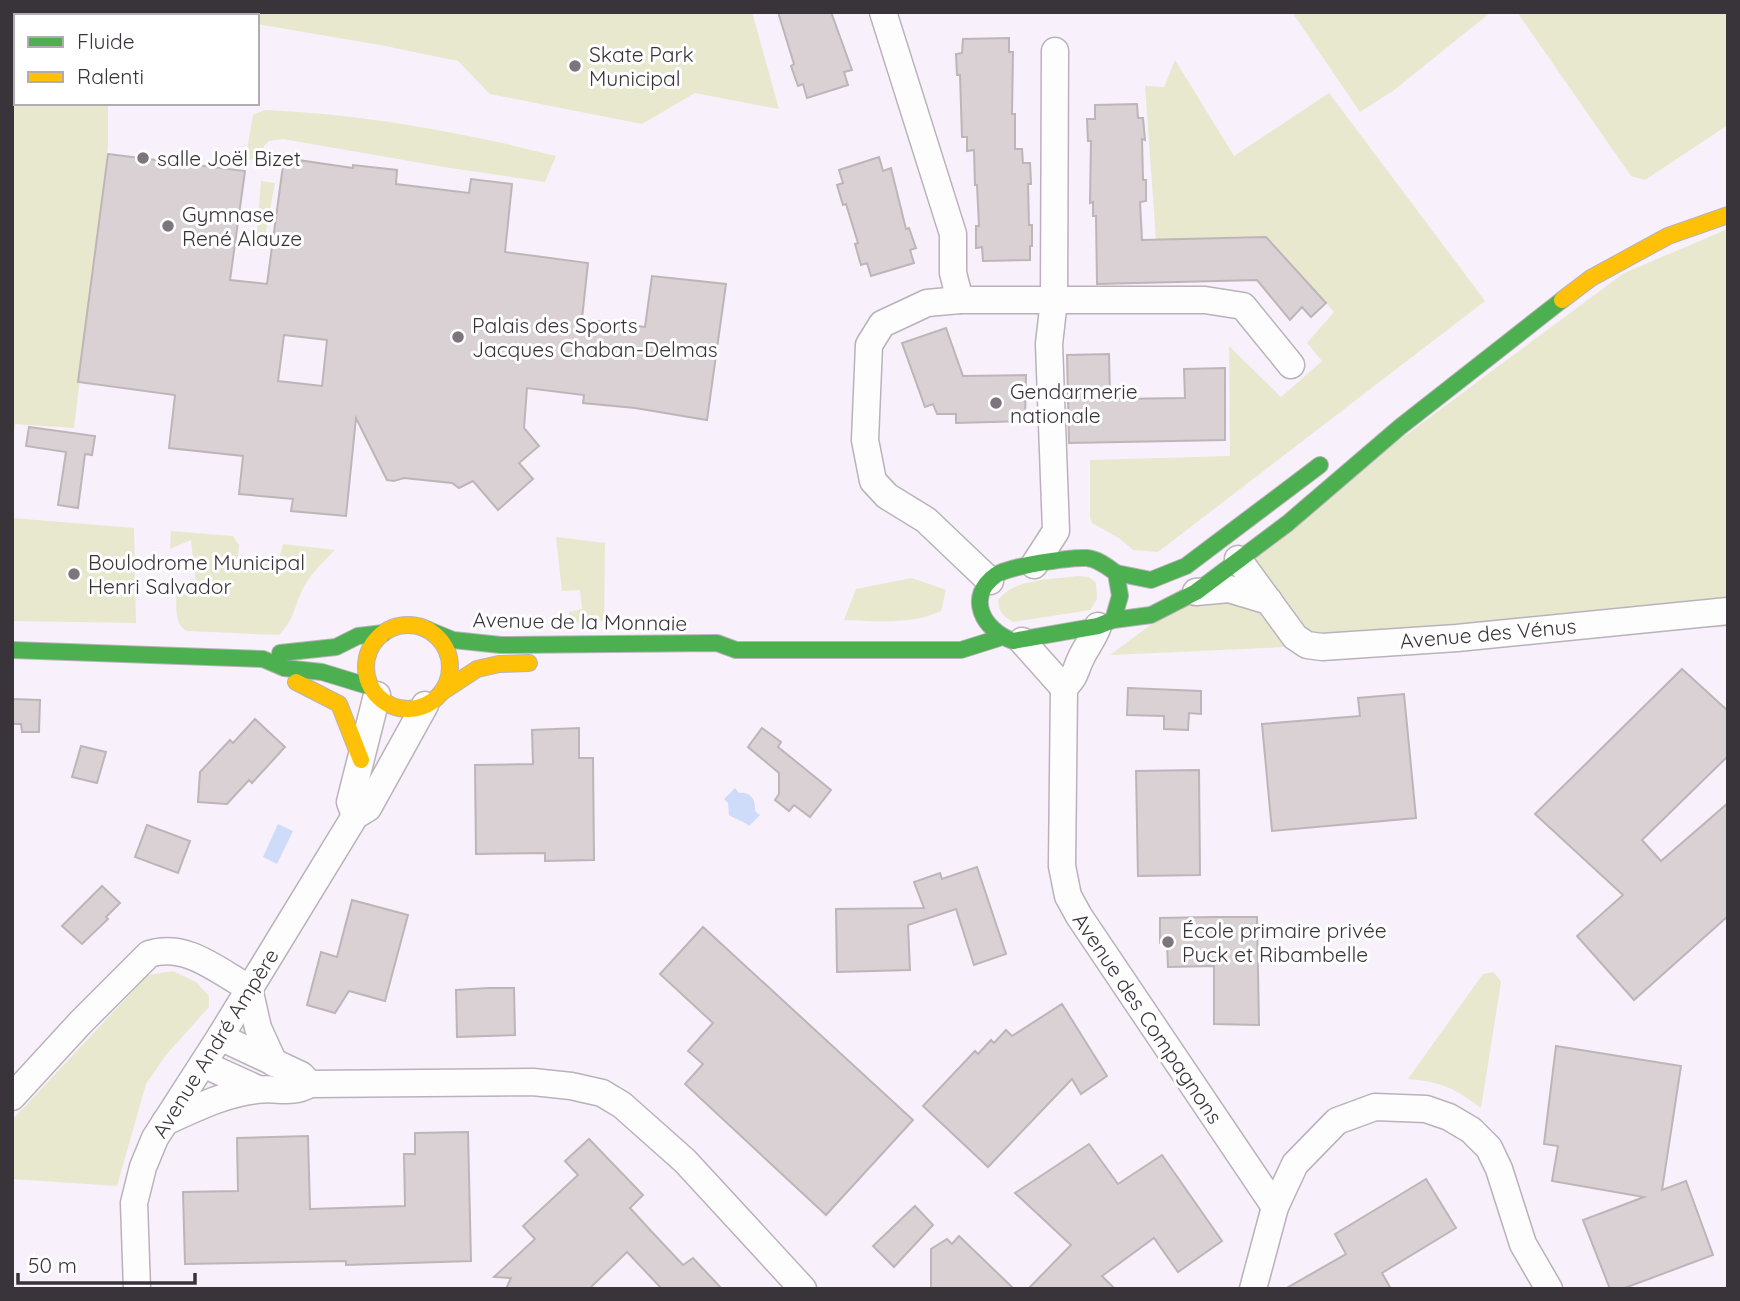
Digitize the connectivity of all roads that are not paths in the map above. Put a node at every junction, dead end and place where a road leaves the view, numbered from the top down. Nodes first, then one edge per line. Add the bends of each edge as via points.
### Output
1 (883, 12) edge
2 (1055, 51) dead end
3 (1728, 215) edge
4 (960, 300) junction
5 (1054, 300) junction
6 (1291, 365) dead end
7 (1336, 452) dead end
8 (1279, 530) junction
9 (1056, 531) junction
10 (1231, 549) junction
11 (1088, 558) junction
12 (1034, 565) junction
13 (1116, 573) junction
14 (990, 581) junction
15 (1196, 592) junction
16 (1269, 601) junction
17 (1728, 611) edge
18 (1106, 623) junction
19 (426, 629) junction
20 (384, 633) junction
21 (958, 634) dead end
22 (1010, 640) junction
23 (12, 650) edge
24 (736, 650) junction
25 (933, 650) junction
26 (263, 659) junction
27 (714, 660) dead end
28 (539, 663) dead end
29 (284, 668) junction
30 (1064, 688) junction
31 (374, 691) junction
32 (433, 699) junction
33 (360, 760) junction
34 (355, 816) junction
35 (249, 988) junction
36 (220, 1037) junction
37 (274, 1063) junction
38 (203, 1064) junction
39 (310, 1084) junction
40 (258, 1089) junction
41 (12, 1097) edge
42 (165, 1122) junction
43 (1275, 1207) junction
44 (137, 1289) edge
45 (803, 1289) edge
46 (1253, 1289) edge
47 (1549, 1289) edge

1 - 4 street via 953,234 953,273
2 - 5 street
3 - 8 street via 1635,252 1533,314
4 - 5 street
4 - 14 street via 927,303 882,324 869,345 866,440 873,481 887,496 926,520
5 - 6 street via 1205,300 1243,306
5 - 9 street via 1049,344
7 - 10 street
8 - 10 street
8 - 16 street via 1267,575
9 - 11 street
9 - 12 street
10 - 13 street via 1151,580
10 - 15 street, Avenue de la Monnaie
10 - 16 street, Avenue des Vénus
11 - 12 street
11 - 13 street
12 - 14 street via 1005,570
13 - 18 street via 1119,607
14 - 22 street via 977,618
15 - 16 street via 1229,589
15 - 18 street, Avenue de la Monnaie via 1151,615
16 - 17 street, Avenue des Vénus via 1296,637 1307,645 1322,647
18 - 22 street, Avenue de la Monnaie
18 - 30 street, Avenue des Compagnons
19 - 20 street via 397,626
19 - 24 street, Avenue de la Monnaie via 453,640 501,645 717,643
19 - 32 street via 449,657 448,681
20 - 26 street via 358,636 336,647 284,652
20 - 31 street via 369,652 367,675
21 - 25 street
22 - 25 street, Avenue de la Monnaie via 967,650
22 - 30 street
23 - 26 street
24 - 25 street, Avenue de la Monnaie
24 - 27 street, Avenue de la Monnaie via 724,660
26 - 29 street
28 - 32 street, Avenue de la Monnaie via 477,669
29 - 31 street via 322,672
29 - 33 street via 298,684 339,704
30 - 43 street, Avenue des Compagnons via 1062,866 1068,896
31 - 32 street via 400,708 412,709
31 - 33 street
32 - 34 street, Avenue André Ampère via 368,808
33 - 34 street via 350,802
34 - 35 street, Avenue André Ampère
35 - 36 street, Avenue André Ampère
35 - 37 street via 258,1028
35 - 41 street via 193,955 176,950 149,954
36 - 37 street
36 - 38 street, Avenue André Ampère
37 - 39 street
38 - 40 street
38 - 42 street, Avenue André Ampère
39 - 40 street via 298,1091
39 - 45 street via 533,1082 602,1093 685,1161
40 - 42 street via 218,1099
42 - 44 street, Avenue André Ampère via 143,1167 134,1203
43 - 46 street
43 - 47 street via 1295,1164 1337,1121 1375,1107 1426,1109 1471,1130 1489,1148 1523,1244

